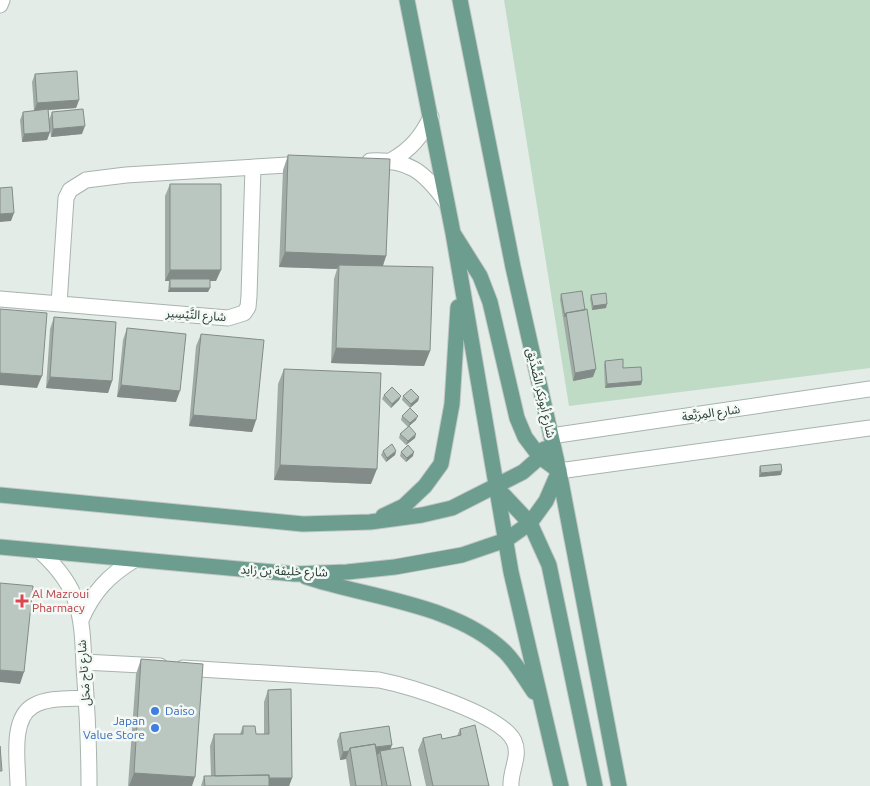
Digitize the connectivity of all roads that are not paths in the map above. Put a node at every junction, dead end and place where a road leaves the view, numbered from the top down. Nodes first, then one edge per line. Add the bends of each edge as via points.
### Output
1 (2, 0) edge
2 (407, 0) edge
3 (460, 0) edge
4 (0, 6) edge
5 (430, 117) junction
6 (392, 160) junction
7 (352, 162) edge
8 (322, 163) edge
9 (253, 167) junction
10 (446, 202) junction
11 (452, 233) junction
12 (459, 278) junction
13 (0, 299) edge
14 (59, 304) junction
15 (870, 389) edge
16 (870, 428) edge
17 (551, 436) junction
18 (540, 457) junction
19 (559, 471) junction
20 (496, 487) junction
21 (0, 495) edge
22 (370, 522) junction
23 (530, 523) junction
24 (506, 540) junction
25 (0, 547) edge
26 (41, 552) junction
27 (134, 560) junction
28 (295, 574) junction
29 (81, 620) junction
30 (84, 662) junction
31 (86, 698) junction
32 (540, 702) junction
33 (18, 786) edge
34 (89, 786) edge
35 (511, 786) edge
36 (561, 786) edge
37 (595, 786) edge
38 (619, 786) edge

1 - 4 street
2 - 5 main road
3 - 17 main road, شارع أبوبَكر الصِّدِّيق via 513,267
5 - 6 street via 422,135 409,150
5 - 10 main road
6 - 7 street
6 - 10 street via 420,173
8 - 9 street
9 - 14 street via 126,175 78,183 70,190 65,203
9 - 14 street, شارع التَّيْسِير via 249,296 244,313 228,318
10 - 11 main road
11 - 12 main road
11 - 18 main road via 483,284 517,418 525,437
12 - 20 main road
12 - 22 main road via 452,404 441,464 425,486 404,506
13 - 14 street, شارع التَّيْسِير
15 - 17 street, شارع المِرَبَّعة
16 - 19 street
17 - 18 main road
17 - 19 main road, شارع أبوبَكر الصِّدِّيق
18 - 19 main road
18 - 20 main road via 523,472
19 - 23 main road, شارع خليفة بن زايد via 546,501
19 - 38 main road, شارع أبوبَكر الصِّدِّيق
20 - 22 main road via 452,508
20 - 23 main road
20 - 24 main road
21 - 22 main road via 303,524
23 - 24 main road, شارع خليفة بن زايد
23 - 37 main road via 549,565
24 - 28 main road, شارع خليفة بن زايد via 462,555 395,567
24 - 32 main road
25 - 26 main road, شارع خليفة بن زايد
26 - 27 main road, شارع خليفة بن زايد
26 - 29 street, شارع تاج مَحَل via 67,582
27 - 28 main road, شارع خليفة بن زايد
27 - 29 street, شارع تاج مَحَل via 101,584
28 - 32 main road via 396,601 455,620 480,632 505,652
29 - 30 street, شارع تاج مَحَل
30 - 31 street, شارع تاج مَحَل
30 - 35 street via 379,680 411,687 497,723 513,740 516,750
31 - 33 street via 45,702 26,712 18,732
31 - 34 street, شارع تاج مَحَل
32 - 36 main road

